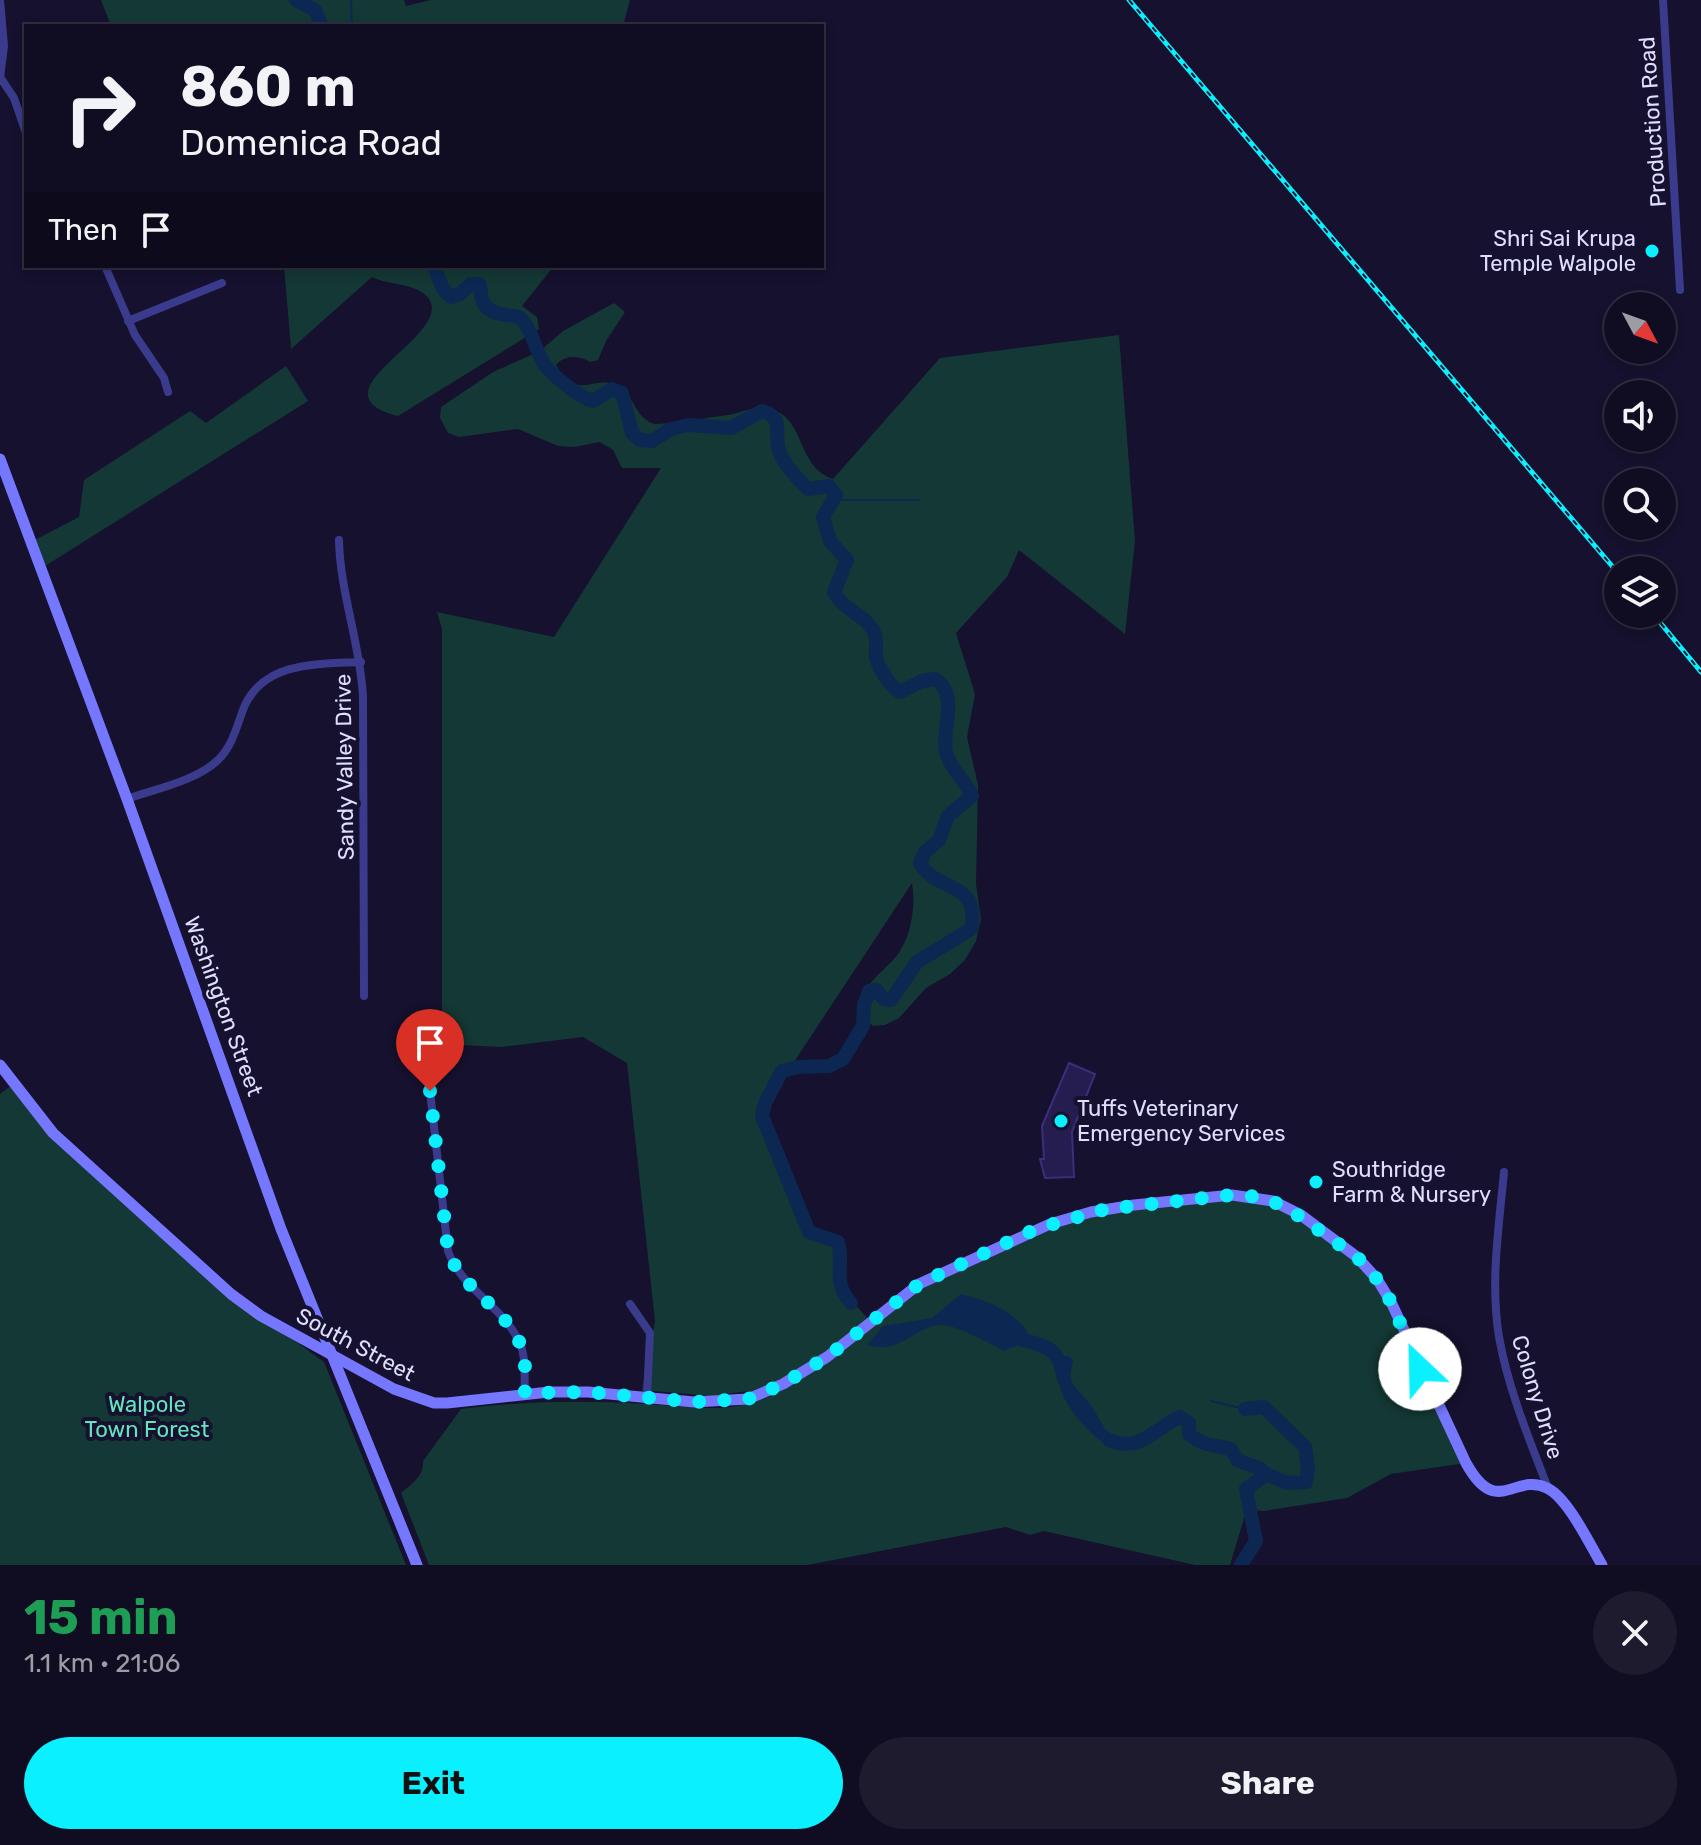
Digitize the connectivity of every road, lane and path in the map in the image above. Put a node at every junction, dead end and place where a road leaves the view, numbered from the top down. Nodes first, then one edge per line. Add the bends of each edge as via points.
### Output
1 (0, 0) edge
2 (1663, 0) edge
3 (0, 77) edge
4 (24, 127) edge
5 (106, 268) edge
6 (222, 283) dead end
7 (1680, 290) dead end
8 (128, 321) junction
9 (168, 392) dead end
10 (0, 459) edge
11 (339, 540) dead end
12 (361, 662) junction
13 (127, 799) junction
14 (364, 996) dead end
15 (0, 1065) edge
16 (430, 1091) dead end
17 (1504, 1172) dead end
18 (630, 1304) dead end
19 (333, 1356) junction
20 (525, 1393) junction
21 (647, 1396) junction
22 (1548, 1488) junction
23 (417, 1565) edge
24 (1602, 1565) edge

1 - 3 street
2 - 7 street, Production Road
3 - 4 street
5 - 8 street
6 - 8 street
8 - 9 street
10 - 13 street, Washington Street
11 - 12 street, Sandy Valley Drive
12 - 13 street via 303,666 271,676 249,697 230,745 212,765
12 - 14 street, Sandy Valley Drive
13 - 19 street, Washington Street via 281,1229
15 - 19 street, South Street via 53,1133 216,1281 261,1316
16 - 20 street via 448,1251 458,1273 516,1333 524,1353
17 - 22 street, Colony Drive via 1496,1254 1499,1337
18 - 21 street via 650,1333
19 - 20 street, South Street via 394,1389 434,1403
19 - 23 street, Washington Street
20 - 21 street, South Street
21 - 22 street, South Street via 721,1402 768,1392 827,1357 919,1284 1064,1219 1134,1205 1261,1197 1301,1215 1377,1279 1479,1482 1500,1492
22 - 24 street

